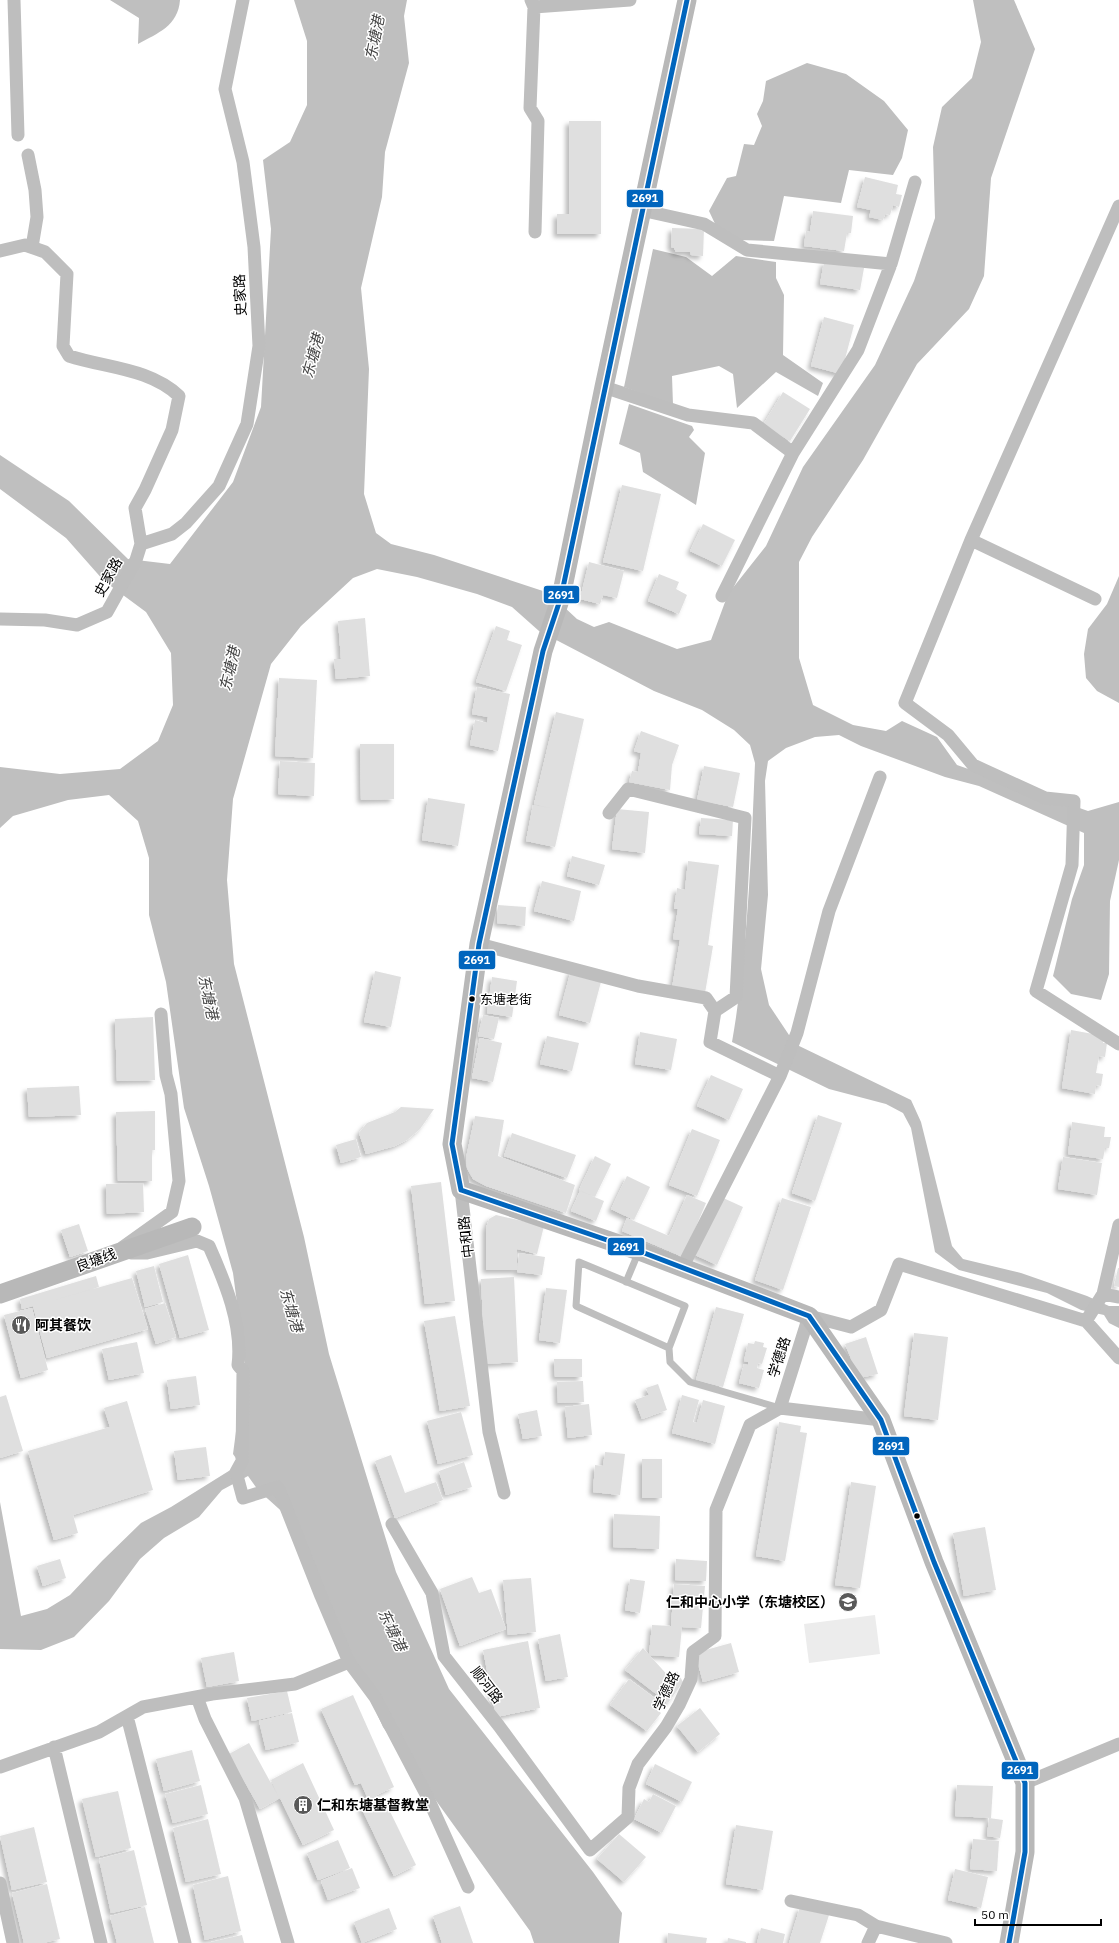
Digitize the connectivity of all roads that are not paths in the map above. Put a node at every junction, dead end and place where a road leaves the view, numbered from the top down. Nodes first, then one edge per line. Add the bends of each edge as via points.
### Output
1 (14, 0) edge
2 (243, 0) edge
3 (630, 0) edge
4 (686, 0) edge
5 (532, 4) edge
6 (18, 135) dead end
7 (28, 156) dead end
8 (915, 182) dead end
9 (1119, 206) edge
10 (641, 210) junction
11 (535, 232) dead end
12 (32, 247) junction
13 (0, 251) edge
14 (890, 264) junction
15 (604, 387) junction
16 (793, 453) junction
17 (971, 540) junction
18 (141, 544) junction
19 (722, 596) dead end
20 (1095, 599) dead end
21 (0, 619) edge
22 (880, 777) dead end
23 (610, 813) dead end
24 (478, 944) junction
25 (715, 1011) junction
26 (161, 1014) dead end
27 (1119, 1044) edge
28 (780, 1076) junction
29 (461, 1190) junction
30 (1119, 1226) edge
31 (192, 1227) dead end
32 (639, 1251) junction
33 (115, 1252) junction
34 (682, 1268) junction
35 (626, 1282) junction
36 (0, 1294) edge
37 (1119, 1297) edge
38 (1101, 1298) junction
39 (809, 1316) junction
40 (1089, 1317) junction
41 (669, 1348) junction
42 (1119, 1358) edge
43 (780, 1408) junction
44 (881, 1420) junction
45 (504, 1493) dead end
46 (392, 1524) dead end
47 (349, 1662) junction
48 (197, 1697) junction
49 (127, 1716) junction
50 (1119, 1744) edge
51 (54, 1747) junction
52 (0, 1767) edge
53 (1024, 1782) junction
54 (590, 1850) joint
55 (0, 1883) edge
56 (468, 1887) dead end
57 (791, 1901) dead end
58 (876, 1926) junction
59 (13, 1943) edge
60 (101, 1943) edge
61 (185, 1943) edge
62 (288, 1943) edge
63 (868, 1943) edge
64 (946, 1943) edge
65 (1009, 1943) edge

1 - 6 street
2 - 18 street, 史家路 via 226,89 244,162 254,247 259,346 247,424 219,486 191,518 172,534
3 - 5 street
4 - 10 street
5 - 11 street via 530,108 538,121
7 - 12 street via 35,190 37,218
8 - 14 street
9 - 17 street
10 - 14 street via 704,224 747,250
10 - 15 street
12 - 13 street via 25,245
12 - 18 street, 史家路 via 45,252 67,274 63,346 69,356 135,371 179,396 172,430 135,508
14 - 16 street via 858,350
15 - 16 street via 688,415 753,423
15 - 24 street, 中和路 via 561,597 544,652
16 - 19 street
17 - 20 street
17 - 27 street via 906,703 948,735 973,765 1045,798 1074,801 1072,864 1036,991
18 - 21 street, 史家路 via 136,560 107,612 77,625 45,620
22 - 28 street via 829,911 797,1034
23 - 25 street via 628,789 745,818 736,997
24 - 25 street via 638,986 706,998
24 - 29 street, 中和路 via 452,1144
25 - 28 street via 710,1042
26 - 33 street via 166,1075 172,1094 179,1181 172,1212
28 - 34 street
29 - 32 street
29 - 45 street, 中和路 via 489,1432
30 - 38 street
31 - 33 street, 良塘线
32 - 34 street
32 - 35 lane
33 - 36 street, 良塘线
33 - 47 street via 146,1253 197,1241 209,1246 230,1299 240,1349 238,1365 243,1371 242,1461 236,1472 243,1498 278,1487
34 - 39 street
35 - 41 lane via 685,1306
35 - 41 lane via 579,1262 576,1306
37 - 38 street
38 - 40 street
39 - 40 street via 852,1327 881,1310 899,1264
39 - 43 street, 学德路
39 - 44 street
40 - 42 street
41 - 43 lane via 670,1362 690,1382
43 - 44 street
43 - 54 street, 学德路 via 750,1425 716,1510 715,1636 693,1652 688,1686 666,1727 638,1764 629,1788 628,1817
44 - 53 street via 934,1562
46 - 54 street, 顺河路 via 432,1593 444,1656
47 - 48 street via 295,1684
47 - 56 street via 375,1697 420,1782
48 - 49 street via 144,1708
48 - 62 street via 245,1798
49 - 51 street via 99,1732
49 - 61 street
50 - 53 street
51 - 52 street
51 - 60 street
53 - 65 street via 1026,1852
55 - 59 street
57 - 58 street via 858,1915
58 - 63 street
58 - 64 street

